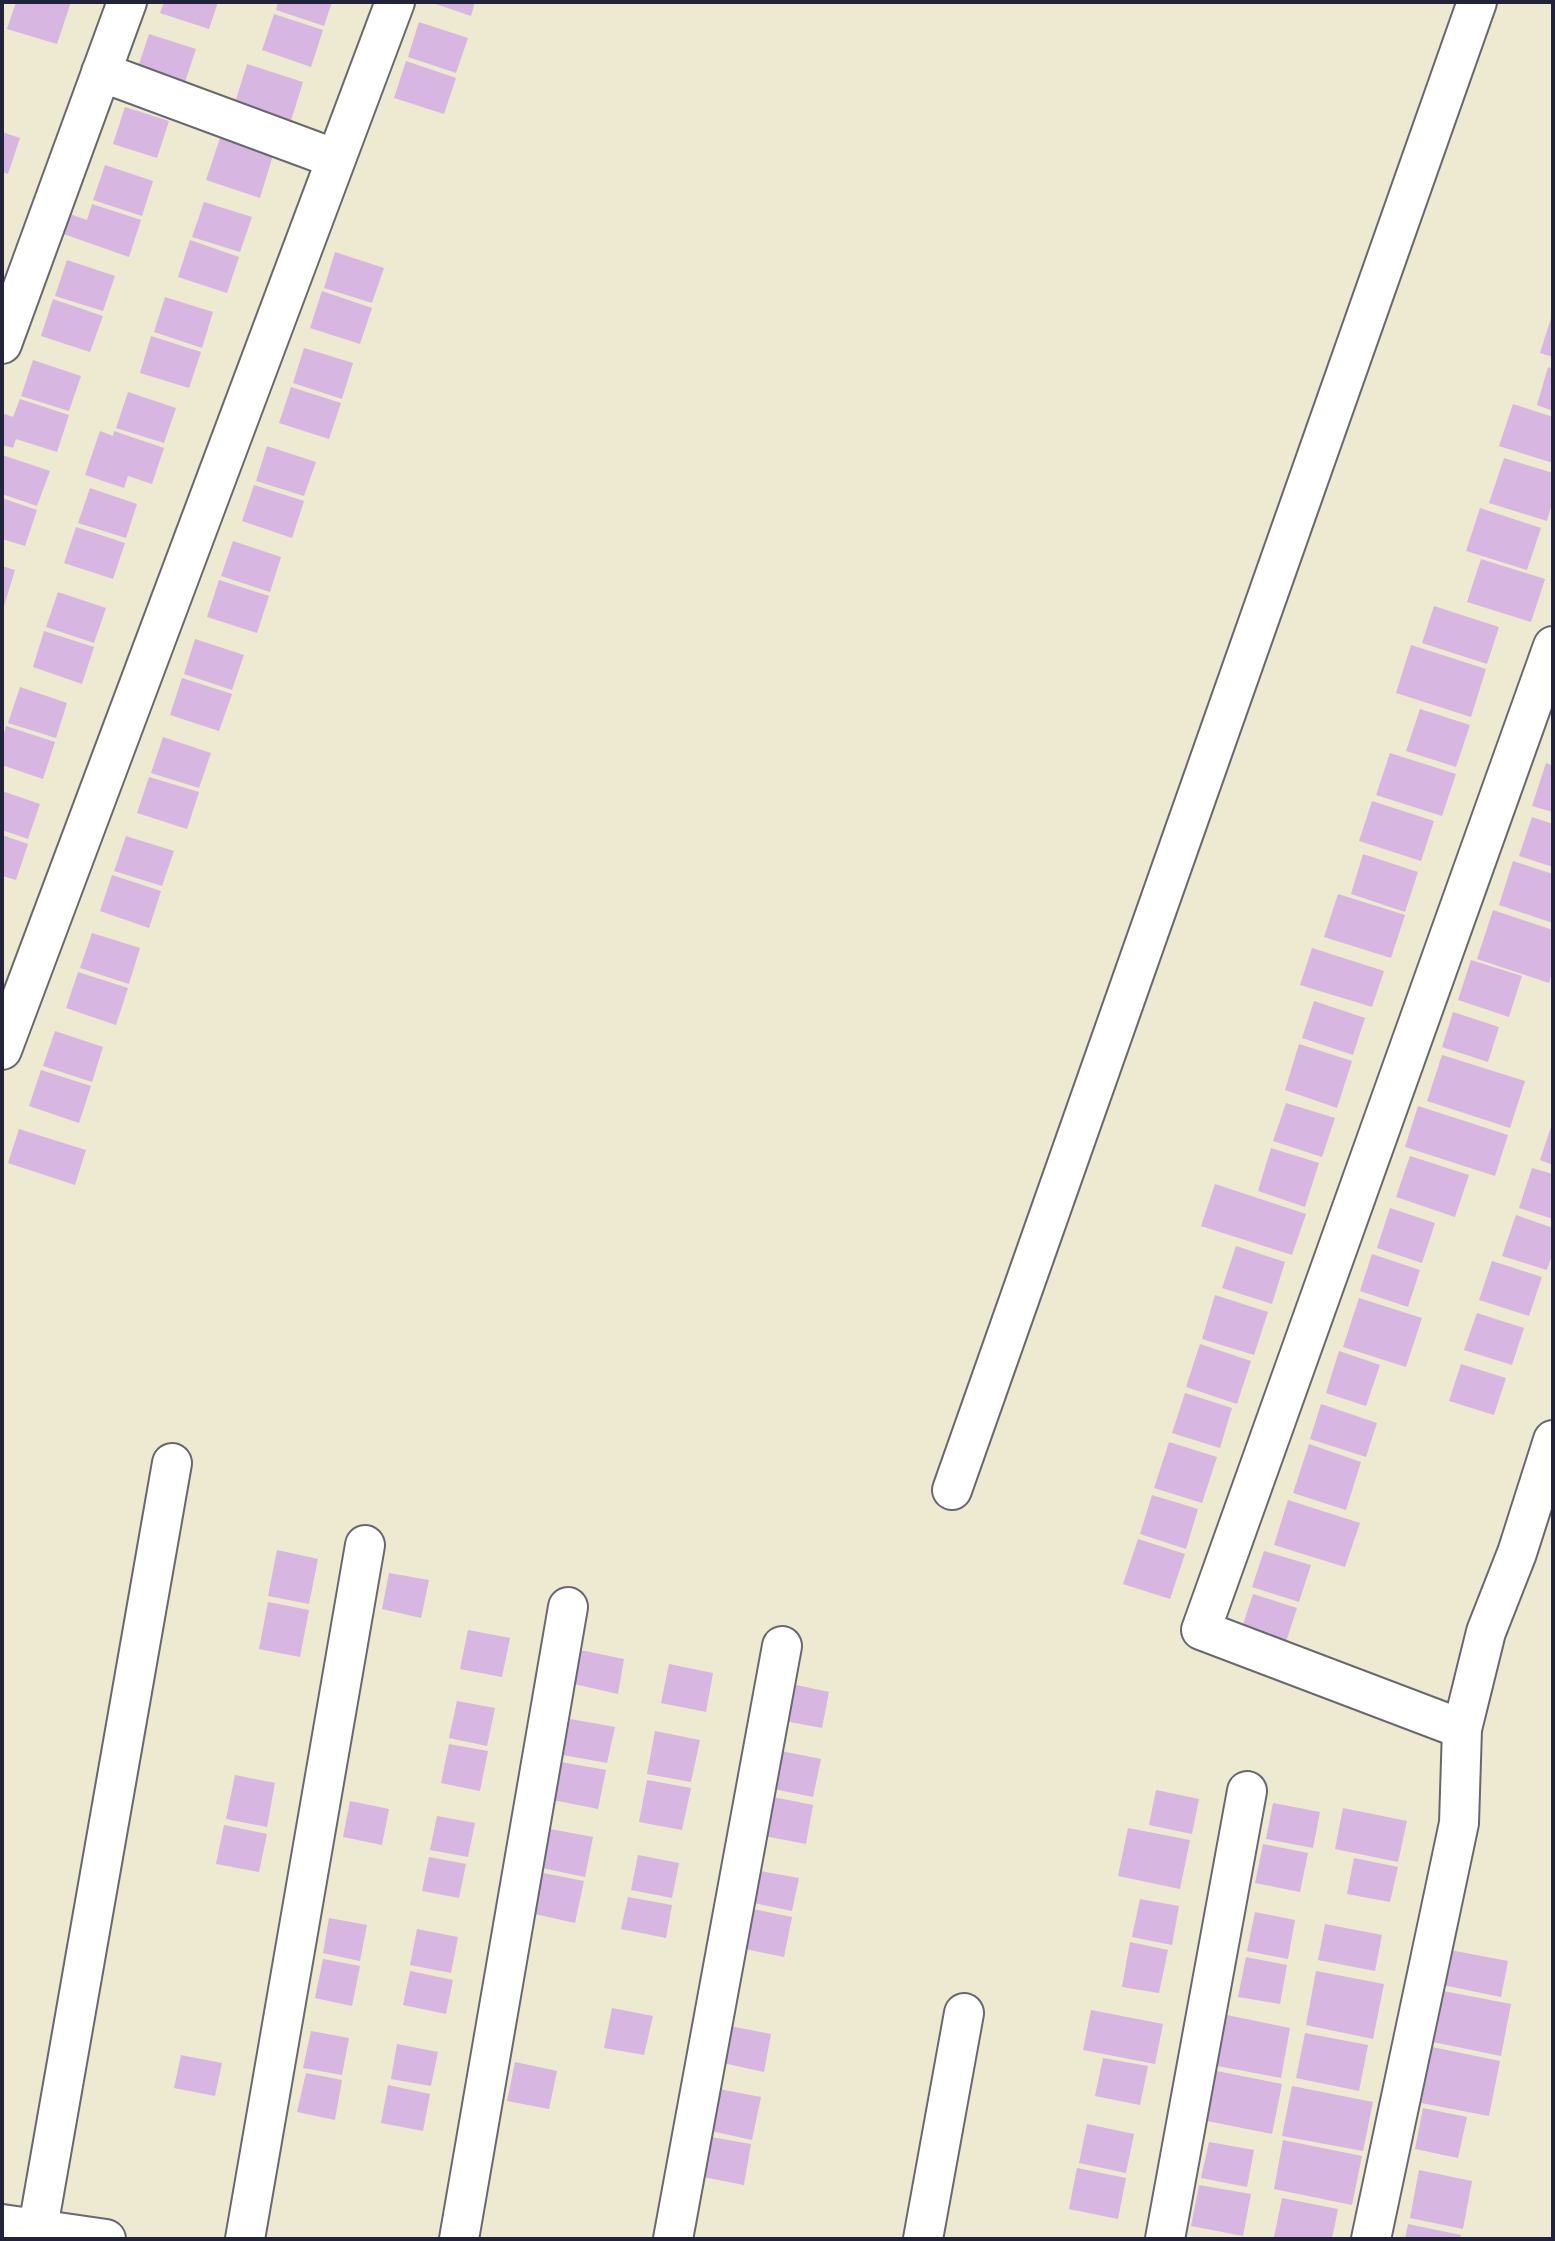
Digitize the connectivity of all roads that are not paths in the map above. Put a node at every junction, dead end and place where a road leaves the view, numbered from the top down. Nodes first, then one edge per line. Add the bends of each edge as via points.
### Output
1 (127, 2) edge
2 (395, 2) edge
3 (1477, 2) edge
4 (101, 72) junction
5 (336, 159) junction
6 (2, 344) edge
7 (1553, 646) edge
8 (2, 1050) edge
9 (1553, 1440) edge
10 (172, 1463) dead end
11 (953, 1490) dead end
12 (365, 1545) dead end
13 (568, 1607) dead end
14 (782, 1646) dead end
15 (1462, 1729) junction
16 (1247, 1791) dead end
17 (964, 2012) dead end
18 (25, 2231) edge
19 (106, 2239) edge
20 (245, 2239) edge
21 (458, 2239) edge
22 (673, 2239) edge
23 (923, 2239) edge
24 (1165, 2239) edge
25 (1371, 2239) edge

1 - 4 street
2 - 5 street
3 - 11 street
4 - 5 street
4 - 6 street
5 - 8 street
7 - 15 street via 1201,1629
9 - 15 street via 1486,1632
10 - 18 street
12 - 20 street
13 - 21 street
14 - 22 street
15 - 25 street via 1460,1823
16 - 24 street
17 - 23 street
18 - 19 street

